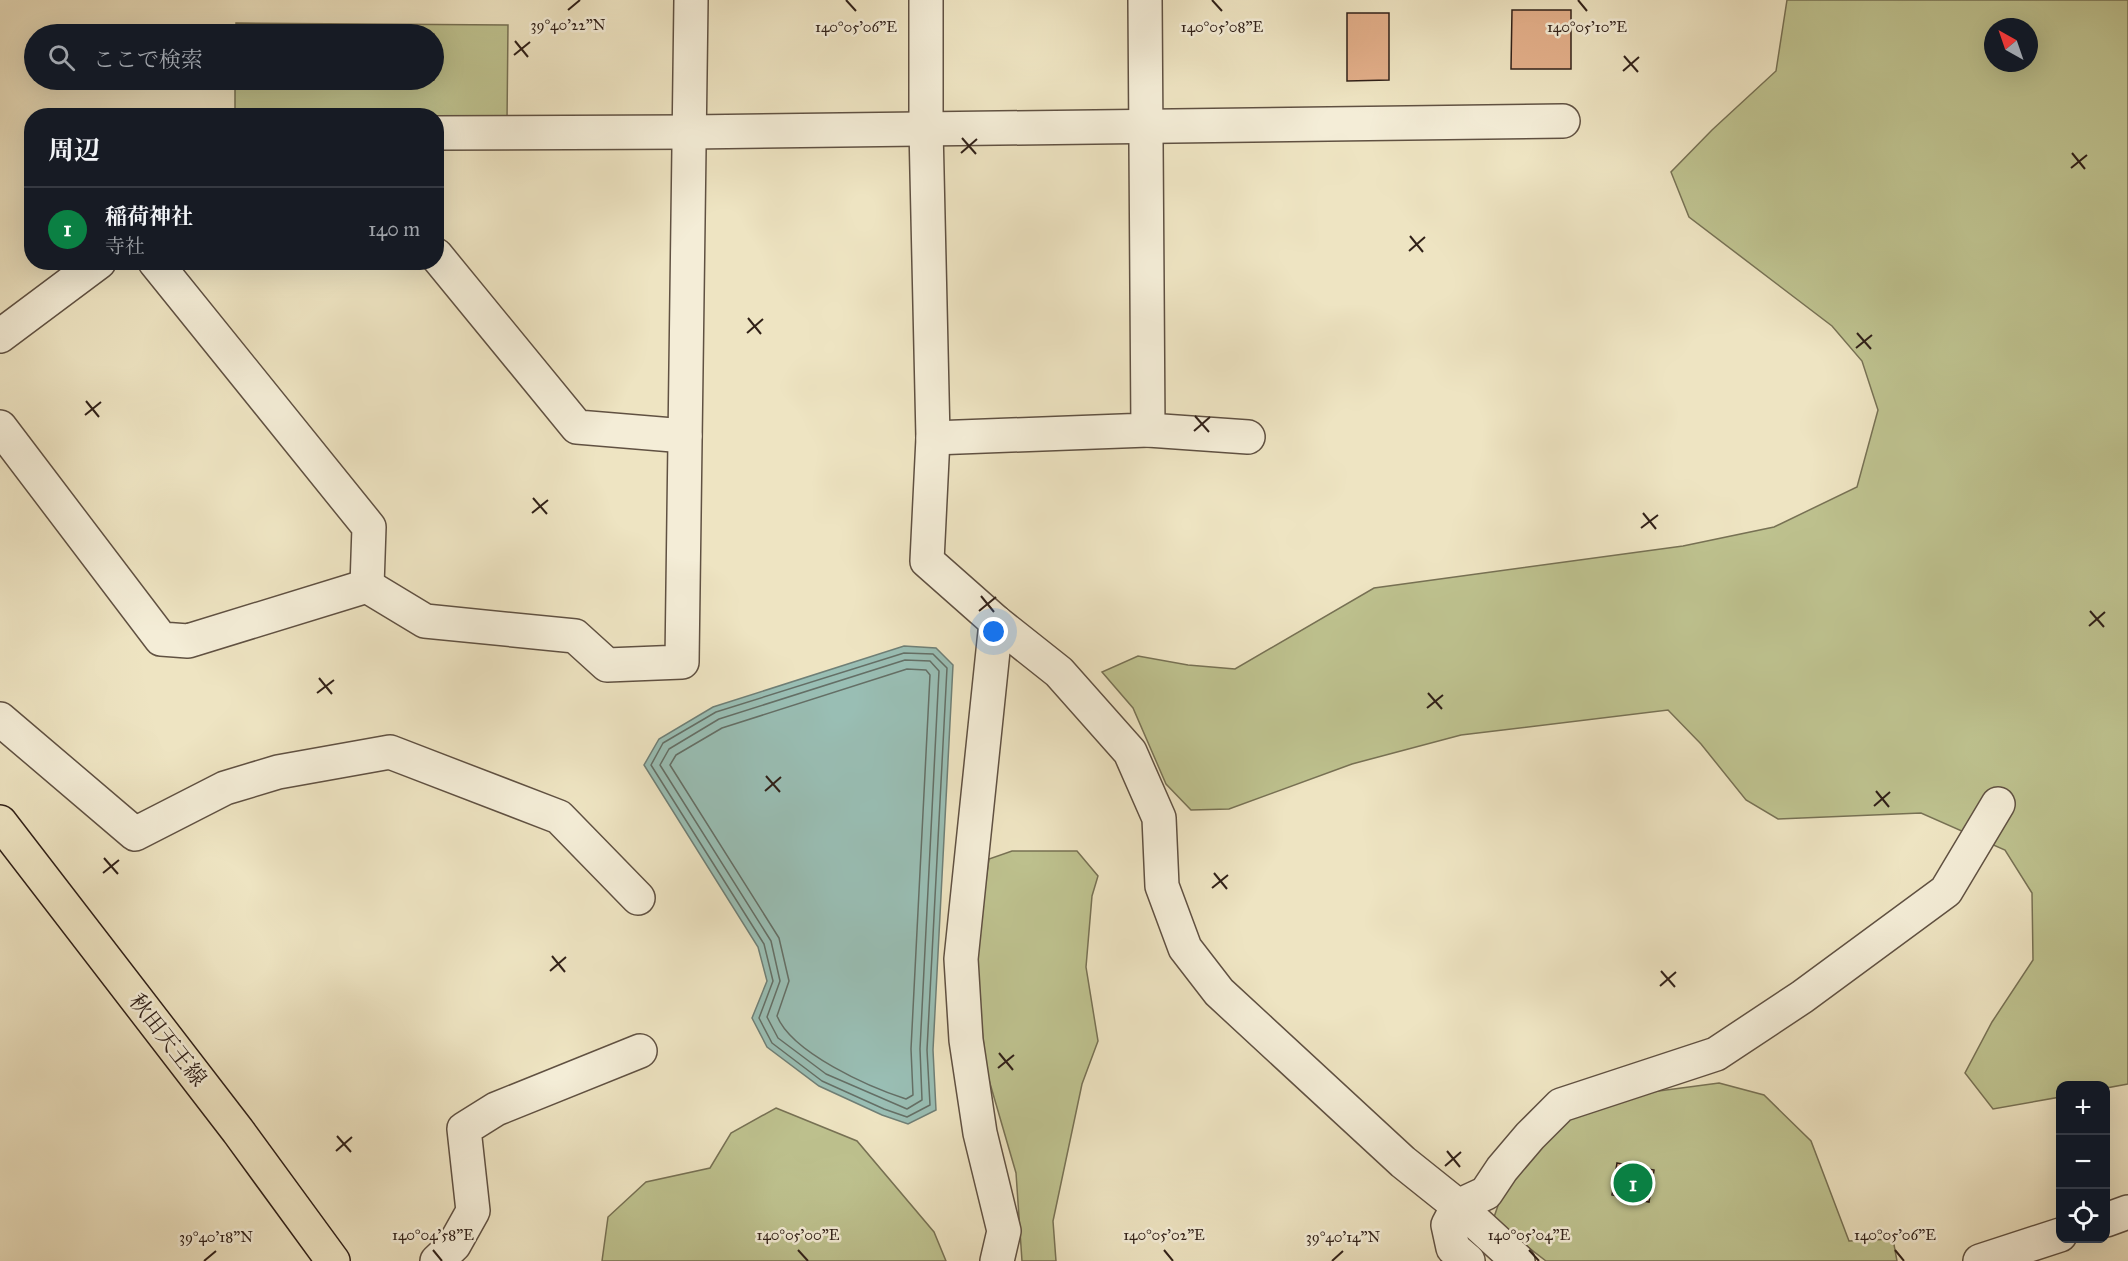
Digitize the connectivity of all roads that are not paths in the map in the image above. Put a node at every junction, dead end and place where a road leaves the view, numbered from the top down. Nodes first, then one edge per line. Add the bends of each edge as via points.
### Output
1 (692, 0) edge
2 (926, 0) edge
3 (1145, 0) edge
4 (1563, 121) dead end
5 (1146, 126) junction
6 (926, 128) junction
7 (690, 132) junction
8 (444, 133) edge
9 (444, 265) edge
10 (88, 270) edge
11 (161, 270) edge
12 (0, 336) edge
13 (0, 427) edge
14 (1148, 430) junction
15 (685, 436) junction
16 (1248, 437) dead end
17 (933, 438) junction
18 (367, 586) junction
19 (996, 622) junction
20 (0, 719) edge
21 (1998, 804) dead end
22 (0, 822) edge
23 (638, 898) dead end
24 (640, 1051) dead end
25 (1458, 1206) junction
26 (2128, 1212) edge
27 (2110, 1219) edge
28 (2056, 1236) edge
29 (333, 1261) edge
30 (437, 1261) edge
31 (997, 1261) edge
32 (1468, 1261) edge
33 (1518, 1261) edge
34 (1980, 1261) edge

1 - 7 street
2 - 6 street
3 - 5 street
4 - 5 street
5 - 6 street
5 - 14 street
6 - 7 street
6 - 17 street
7 - 8 street
7 - 15 street
9 - 15 street via 577,428
10 - 12 street
11 - 18 street via 369,527
13 - 18 street via 161,639 188,641
14 - 16 street
14 - 17 street
15 - 18 street via 682,662 607,665 575,636 425,621
17 - 19 street via 927,561
19 - 25 street via 1059,672 1130,753 1159,818 1162,886 1185,948 1219,992 1403,1162
19 - 31 street via 961,959 966,1040 980,1133 1004,1231
20 - 23 street via 135,834 225,788 278,772 390,752 559,818
21 - 25 street via 1946,891 1802,997 1716,1054 1561,1105 1509,1161 1486,1193
22 - 29 main road, 秋田天王線
24 - 30 street via 496,1109 464,1130 473,1211 454,1245
25 - 32 street via 1448,1225 1453,1248
25 - 33 street
26 - 27 street
28 - 34 street

